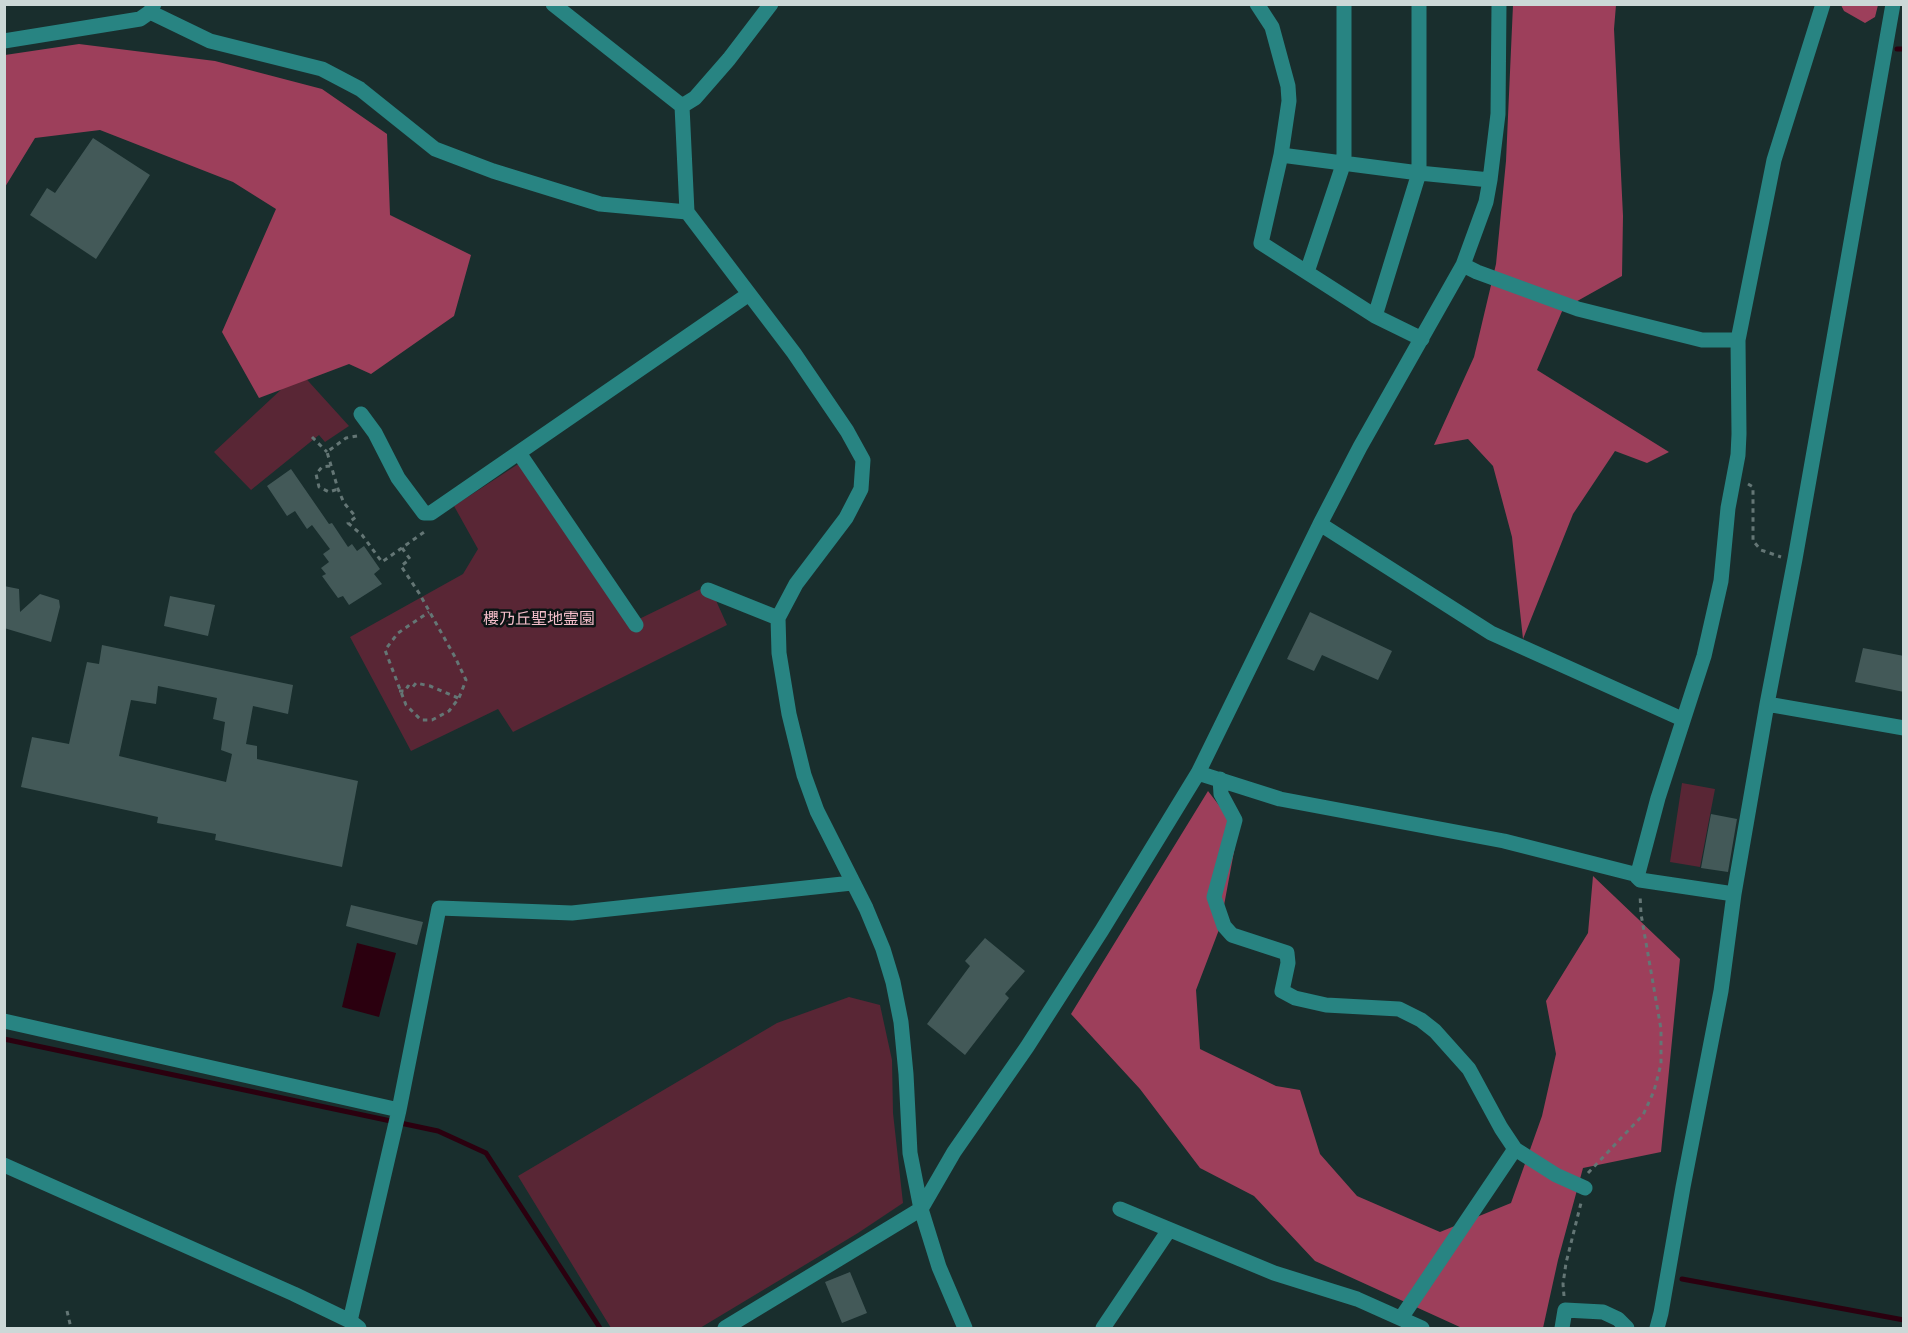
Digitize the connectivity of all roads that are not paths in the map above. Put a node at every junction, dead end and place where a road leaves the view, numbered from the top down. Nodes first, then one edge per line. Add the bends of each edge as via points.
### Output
1 (553, 4) edge
2 (771, 4) edge
3 (1257, 4) edge
4 (1344, 4) edge
5 (1419, 4) edge
6 (1499, 4) edge
7 (1823, 4) edge
8 (1893, 4) edge
9 (152, 8) edge
10 (4, 41) edge
11 (682, 106) junction
12 (1281, 155) junction
13 (1344, 162) junction
14 (1419, 173) junction
15 (1490, 180) junction
16 (687, 212) junction
17 (1463, 265) junction
18 (1307, 273) junction
19 (749, 294) junction
20 (1375, 316) junction
21 (1422, 339) junction
22 (1738, 340) junction
23 (361, 414) dead end
24 (519, 453) junction
25 (1320, 524) junction
26 (708, 590) dead end
27 (778, 618) junction
28 (636, 625) dead end
29 (1767, 704) junction
30 (1682, 719) junction
31 (1904, 728) edge
32 (1198, 773) junction
33 (1220, 779) junction
34 (1639, 878) junction
35 (852, 883) junction
36 (1734, 894) junction
37 (4, 1021) edge
38 (398, 1114) junction
39 (1515, 1149) junction
40 (4, 1165) edge
41 (1585, 1188) road end
42 (921, 1209) junction
43 (1120, 1209) dead end
44 (1169, 1230) junction
45 (1401, 1318) junction
46 (355, 1325) edge
47 (725, 1329) edge
48 (965, 1329) edge
49 (1103, 1329) edge
50 (1422, 1329) edge
51 (1563, 1329) edge
52 (1627, 1329) edge
53 (1656, 1329) edge

1 - 11 street
2 - 11 street via 702,90
3 - 12 street via 1272,27 1288,86
4 - 13 street
5 - 14 street
6 - 15 street via 1498,114
7 - 22 street via 1774,160
8 - 29 street
9 - 10 street via 140,19
9 - 16 street via 210,41 322,69 360,89 435,149 600,204
11 - 16 street
12 - 13 street
12 - 18 street via 1261,243
13 - 14 street
13 - 18 street
14 - 15 street
14 - 20 street
15 - 17 street
16 - 19 street
17 - 21 street
17 - 22 street via 1578,309 1702,340
18 - 20 street
19 - 24 street
19 - 27 street via 794,353 863,460 861,489 846,518 796,584
20 - 21 street
21 - 25 street
22 - 30 street via 1738,455 1721,581 1704,656
23 - 24 street via 398,478 424,513 437,510
24 - 28 street
25 - 30 street via 1491,633
25 - 32 street
26 - 27 street
27 - 35 street via 789,714 804,775
29 - 31 street
29 - 36 street
30 - 34 street
32 - 33 street
32 - 42 street via 1096,940 954,1152
33 - 34 street via 1280,799 1504,841
33 - 39 street via 1221,794 1235,820 1214,897 1224,926 1232,935 1287,953 1282,991 1295,998 1326,1005 1399,1009 1421,1020 1469,1069
34 - 36 street
35 - 38 street via 572,913 439,908
35 - 42 street via 883,949 893,982 901,1022 910,1154
36 - 53 street via 1721,991
37 - 38 street
38 - 46 street
39 - 41 street
39 - 45 street
40 - 46 street
42 - 47 street
42 - 48 street via 939,1267
43 - 44 street
44 - 45 street
44 - 49 street
45 - 50 street
51 - 52 street via 1565,1310 1603,1312

